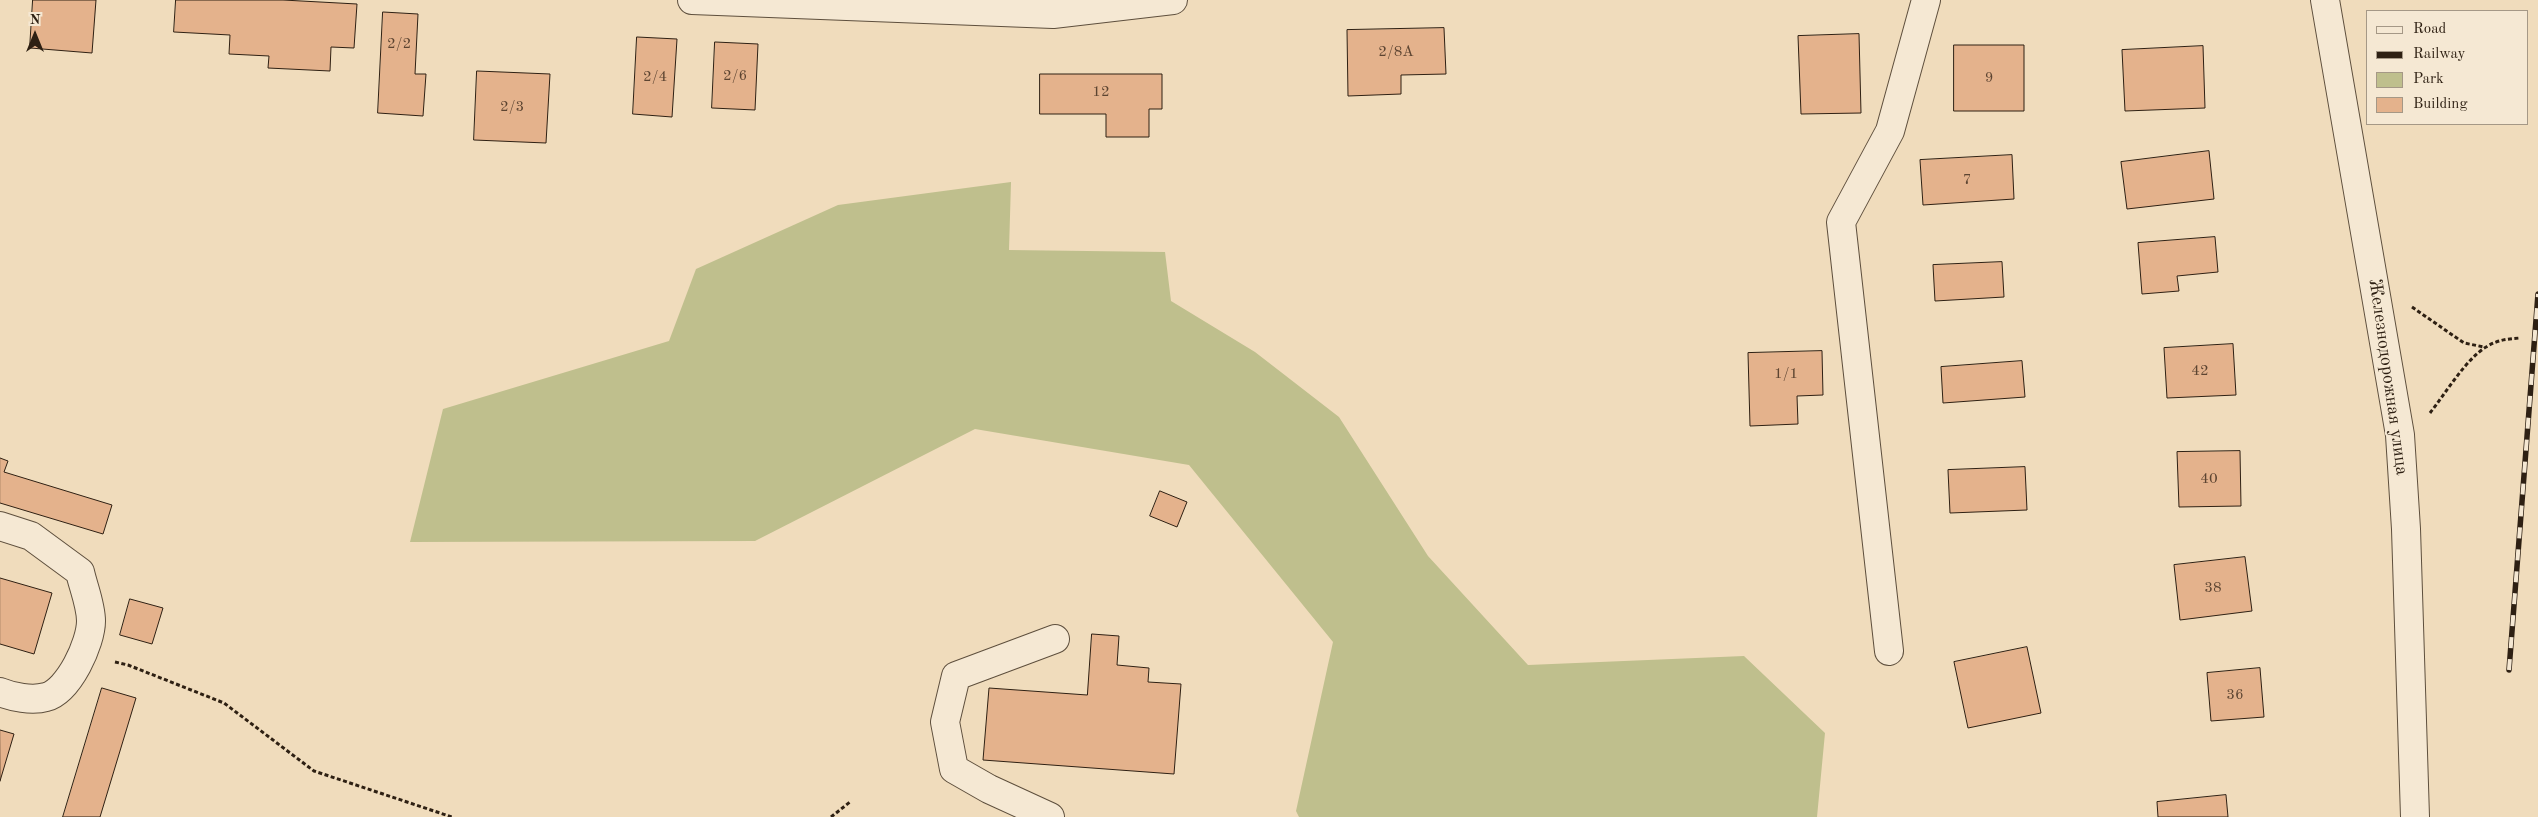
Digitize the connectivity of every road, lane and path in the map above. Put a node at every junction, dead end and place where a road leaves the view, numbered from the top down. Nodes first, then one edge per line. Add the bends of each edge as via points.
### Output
1 (692, 0) edge
2 (1172, 0) edge
3 (1926, 0) edge
4 (2325, 0) edge
5 (2377, 302) junction
6 (2520, 338) dead end
7 (2484, 348) junction
8 (2400, 435) junction
9 (0, 526) edge
10 (1055, 639) dead end
11 (1889, 651) dead end
12 (82, 654) junction
13 (0, 692) edge
14 (850, 802) dead end
15 (452, 817) edge
16 (831, 817) edge
17 (1050, 817) edge
18 (2415, 817) edge

1 - 2 street via 1053,14
3 - 11 street via 1890,131 1841,222
4 - 5 street, Железнодорожная улица
5 - 7 path via 2413,308 2464,343
5 - 8 street, Железнодорожная улица
6 - 7 path via 2502,340
7 - 8 path via 2428,415
8 - 18 street, Железнодорожная улица
9 - 12 street via 31,536 80,572 91,620
10 - 17 street via 956,676 945,722 954,769 989,790
12 - 13 street via 66,684 46,698 13,697
12 - 15 path via 128,665 224,703 314,771
14 - 16 path

